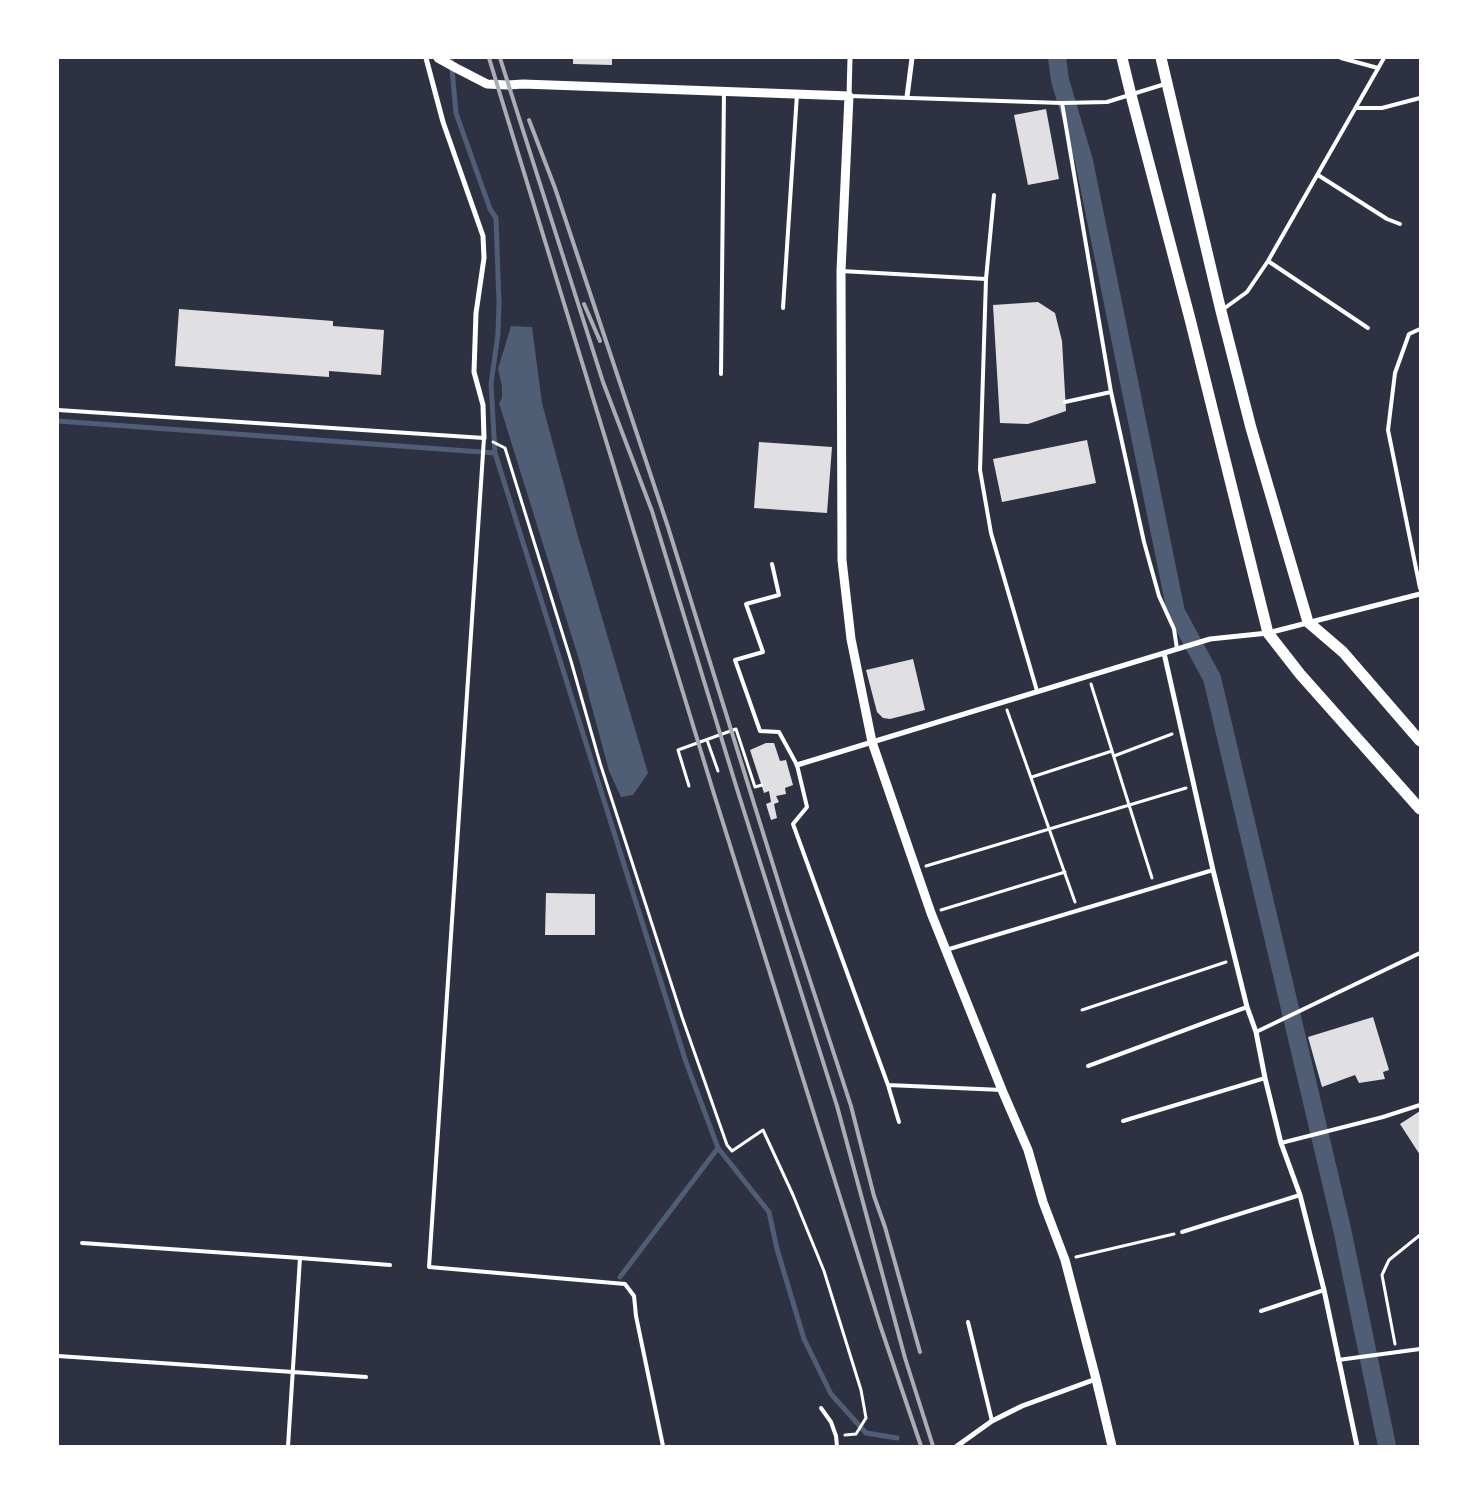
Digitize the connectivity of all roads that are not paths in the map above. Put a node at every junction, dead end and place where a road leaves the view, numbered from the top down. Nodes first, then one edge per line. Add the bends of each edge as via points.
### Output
1 (426, 58) edge
2 (438, 58) edge
3 (850, 58) edge
4 (912, 58) edge
5 (1122, 58) edge
6 (1161, 58) edge
7 (1341, 58) edge
8 (1384, 58) edge
9 (1378, 68) junction
10 (1167, 83) junction
11 (724, 91) junction
12 (797, 94) junction
13 (1131, 95) junction
14 (849, 96) junction
15 (907, 98) junction
16 (1420, 98) edge
17 (1062, 103) junction
18 (1357, 108) junction
19 (1318, 175) junction
20 (994, 195) dead end
21 (1400, 224) dead end
22 (1268, 261) junction
23 (841, 271) junction
24 (986, 279) junction
25 (782, 308) dead end
26 (1221, 311) junction
27 (1368, 328) dead end
28 (1420, 329) edge
29 (721, 374) dead end
30 (1111, 392) junction
31 (1065, 402) dead end
32 (58, 410) edge
33 (484, 438) junction
34 (772, 564) dead end
35 (1420, 588) edge
36 (1420, 594) edge
37 (1308, 622) junction
38 (1268, 633) junction
39 (1176, 649) junction
40 (1164, 653) junction
41 (1037, 691) junction
42 (1420, 741) edge
43 (872, 742) junction
44 (797, 765) junction
45 (1420, 809) edge
46 (1213, 870) junction
47 (946, 950) junction
48 (1420, 953) edge
49 (1247, 1007) junction
50 (1256, 1032) junction
51 (1088, 1066) dead end
52 (1265, 1078) junction
53 (888, 1085) junction
54 (1002, 1090) junction
55 (1420, 1105) edge
56 (1123, 1121) dead end
57 (899, 1122) dead end
58 (1281, 1143) junction
59 (1300, 1195) junction
60 (1182, 1232) road end
61 (82, 1243) dead end
62 (300, 1258) junction
63 (390, 1264) dead end
64 (1324, 1290) junction
65 (1261, 1310) dead end
66 (968, 1322) dead end
67 (1420, 1348) edge
68 (58, 1356) edge
69 (1338, 1360) junction
70 (293, 1372) junction
71 (366, 1377) dead end
72 (1096, 1379) junction
73 (821, 1408) dead end
74 (992, 1421) junction
75 (288, 1446) edge
76 (663, 1446) edge
77 (837, 1446) edge
78 (957, 1446) edge
79 (1112, 1446) edge
80 (1356, 1446) edge

1 - 33 street via 443,122 482,236 484,258 476,313 474,372 483,405
2 - 11 street via 487,84
3 - 14 street
4 - 15 street
5 - 13 main road
6 - 10 main road
7 - 9 lane
8 - 9 lane
9 - 18 lane
10 - 13 lane
10 - 26 main road
11 - 12 street
11 - 29 lane
12 - 14 street
12 - 25 lane
13 - 17 lane via 1107,102
13 - 38 main road
14 - 15 lane
14 - 23 street
15 - 17 lane
16 - 18 lane via 1382,108
17 - 30 lane
18 - 19 lane
19 - 21 lane
19 - 22 lane
20 - 24 lane
22 - 26 lane via 1247,292
22 - 27 lane
23 - 24 lane
23 - 43 street via 842,560 851,639
24 - 41 lane via 980,470 991,534
26 - 37 main road via 1251,428
28 - 35 lane via 1409,334 1395,373 1388,430
30 - 31 lane
30 - 39 lane via 1144,542 1174,629
32 - 33 lane
33 - 76 lane via 429,1267 625,1284 634,1296
34 - 44 lane via 779,595 746,604 763,652 735,660 760,731 780,732
36 - 37 street
37 - 38 street
37 - 42 main road via 1343,652
38 - 39 street via 1210,639
38 - 45 main road via 1300,674
39 - 40 street
40 - 41 street
40 - 46 street
41 - 43 street
43 - 44 street
43 - 47 street
44 - 53 lane via 807,807 793,824
46 - 47 lane
46 - 49 street
47 - 54 street
48 - 50 lane
49 - 50 street
49 - 51 lane
50 - 52 street
52 - 56 lane
52 - 58 street
53 - 54 lane
53 - 57 lane
54 - 72 street via 1028,1150 1065,1260
55 - 58 lane
58 - 59 street
59 - 60 lane
59 - 64 street
61 - 62 lane
62 - 63 lane
62 - 70 lane
64 - 65 lane
64 - 69 street
66 - 74 lane
67 - 69 lane
68 - 70 lane
69 - 80 street
70 - 71 lane
70 - 75 lane
72 - 74 street via 1022,1406
72 - 79 street
73 - 77 lane via 831,1422
74 - 78 street

